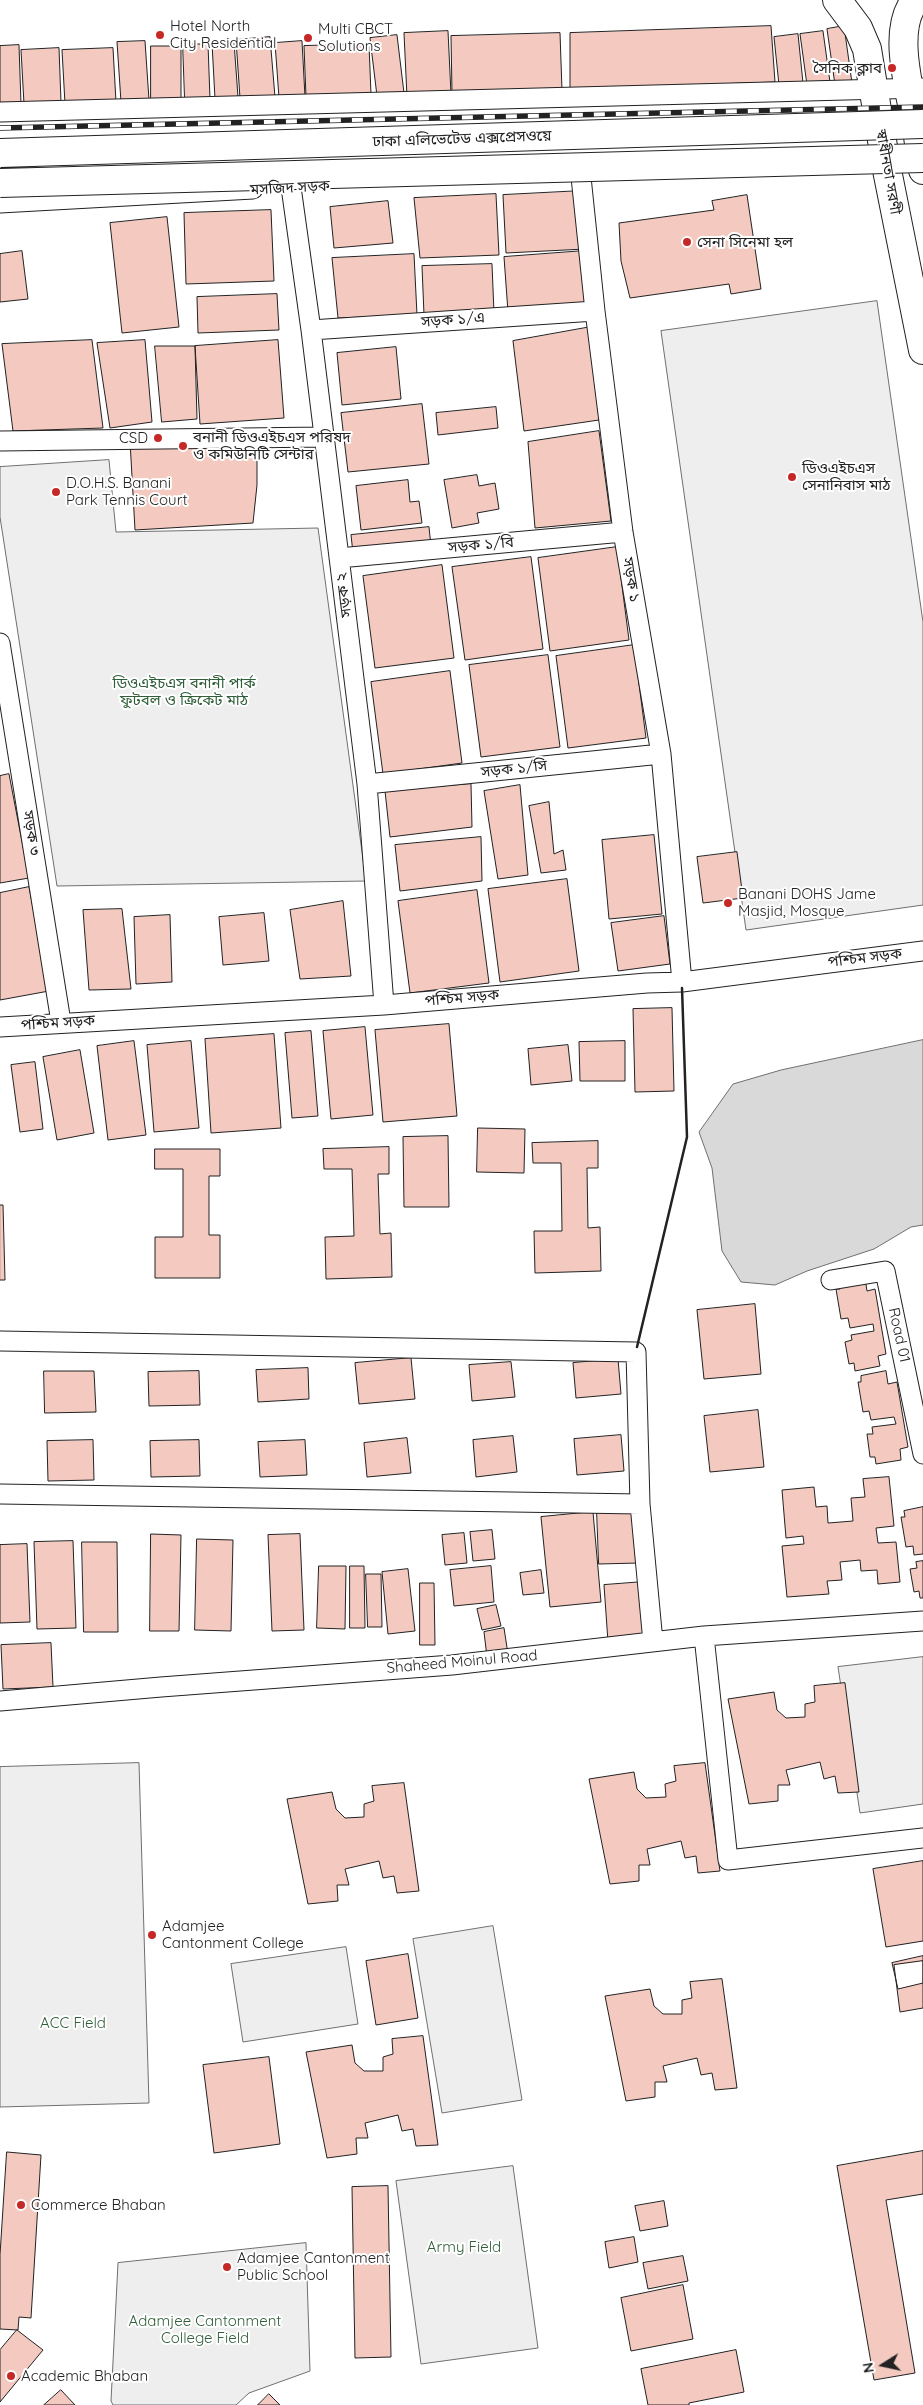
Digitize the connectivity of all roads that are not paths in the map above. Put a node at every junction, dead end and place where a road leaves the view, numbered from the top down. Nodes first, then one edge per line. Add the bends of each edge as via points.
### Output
1 (838, 0) edge
2 (916, 0) edge
3 (915, 89) edge
4 (875, 90) junction
5 (0, 112) edge
6 (923, 124) edge
7 (0, 153) edge
8 (922, 164) edge
9 (886, 165) junction
10 (581, 177) junction
11 (0, 183) edge
12 (291, 187) junction
13 (0, 203) edge
14 (595, 311) junction
15 (311, 330) junction
16 (923, 350) edge
17 (323, 437) junction
18 (0, 441) edge
19 (623, 532) junction
20 (339, 558) junction
21 (0, 643) edge
22 (661, 754) junction
23 (367, 784) junction
24 (923, 951) edge
25 (682, 982) junction
26 (384, 1005) junction
27 (61, 1022) junction
28 (0, 1028) edge
29 (831, 1280) dead end
30 (0, 1341) edge
31 (923, 1454) edge
32 (0, 1494) edge
33 (640, 1504) junction
34 (923, 1621) edge
35 (704, 1636) junction
36 (653, 1642) junction
37 (0, 1702) edge
38 (923, 1838) edge

1 - 4 main road, স্বাধীনতা সরণী via 858,28 867,49
2 - 3 main road via 911,6 904,39
3 - 4 street
3 - 8 main road
4 - 5 street
4 - 9 main road, স্বাধীনতা সরণী
6 - 7 main road, ঢাকা এলিভেটেড এক্সপ্রেসওয়ে, bridge
8 - 9 street, মসজিদ সড়ক
8 - 11 main road, ঢাকা এলিভেটেড এক্সপ্রেসওয়ে, bridge
9 - 10 street, মসজিদ সড়ক
9 - 16 main road, স্বাধীনতা সরণী
10 - 12 street, মসজিদ সড়ক
10 - 14 street, সড়ক ১
12 - 13 street, মসজিদ সড়ক
12 - 15 street, সড়ক ২
14 - 15 street, সড়ক ১/এ
14 - 19 street, সড়ক ১
15 - 17 street, সড়ক ২
17 - 18 street
17 - 20 street, সড়ক ২
19 - 20 street, সড়ক ১/বি
19 - 22 street, সড়ক ১
20 - 23 street, সড়ক ২
21 - 27 street, সড়ক ৩
22 - 23 street, সড়ক ১/সি
22 - 25 street, সড়ক ১
23 - 26 street, সড়ক ২
24 - 25 street, পশ্চিম সড়ক
25 - 26 street, পশ্চিম সড়ক
26 - 27 street, পশ্চিম সড়ক
27 - 28 street, পশ্চিম সড়ক
29 - 31 street, Road 01 via 885,1271
30 - 33 street via 636,1352
32 - 33 street
33 - 36 street
34 - 35 street, Shaheed Moinul Road
35 - 36 street, Shaheed Moinul Road
35 - 38 street via 728,1860
36 - 37 street, Shaheed Moinul Road via 452,1665

